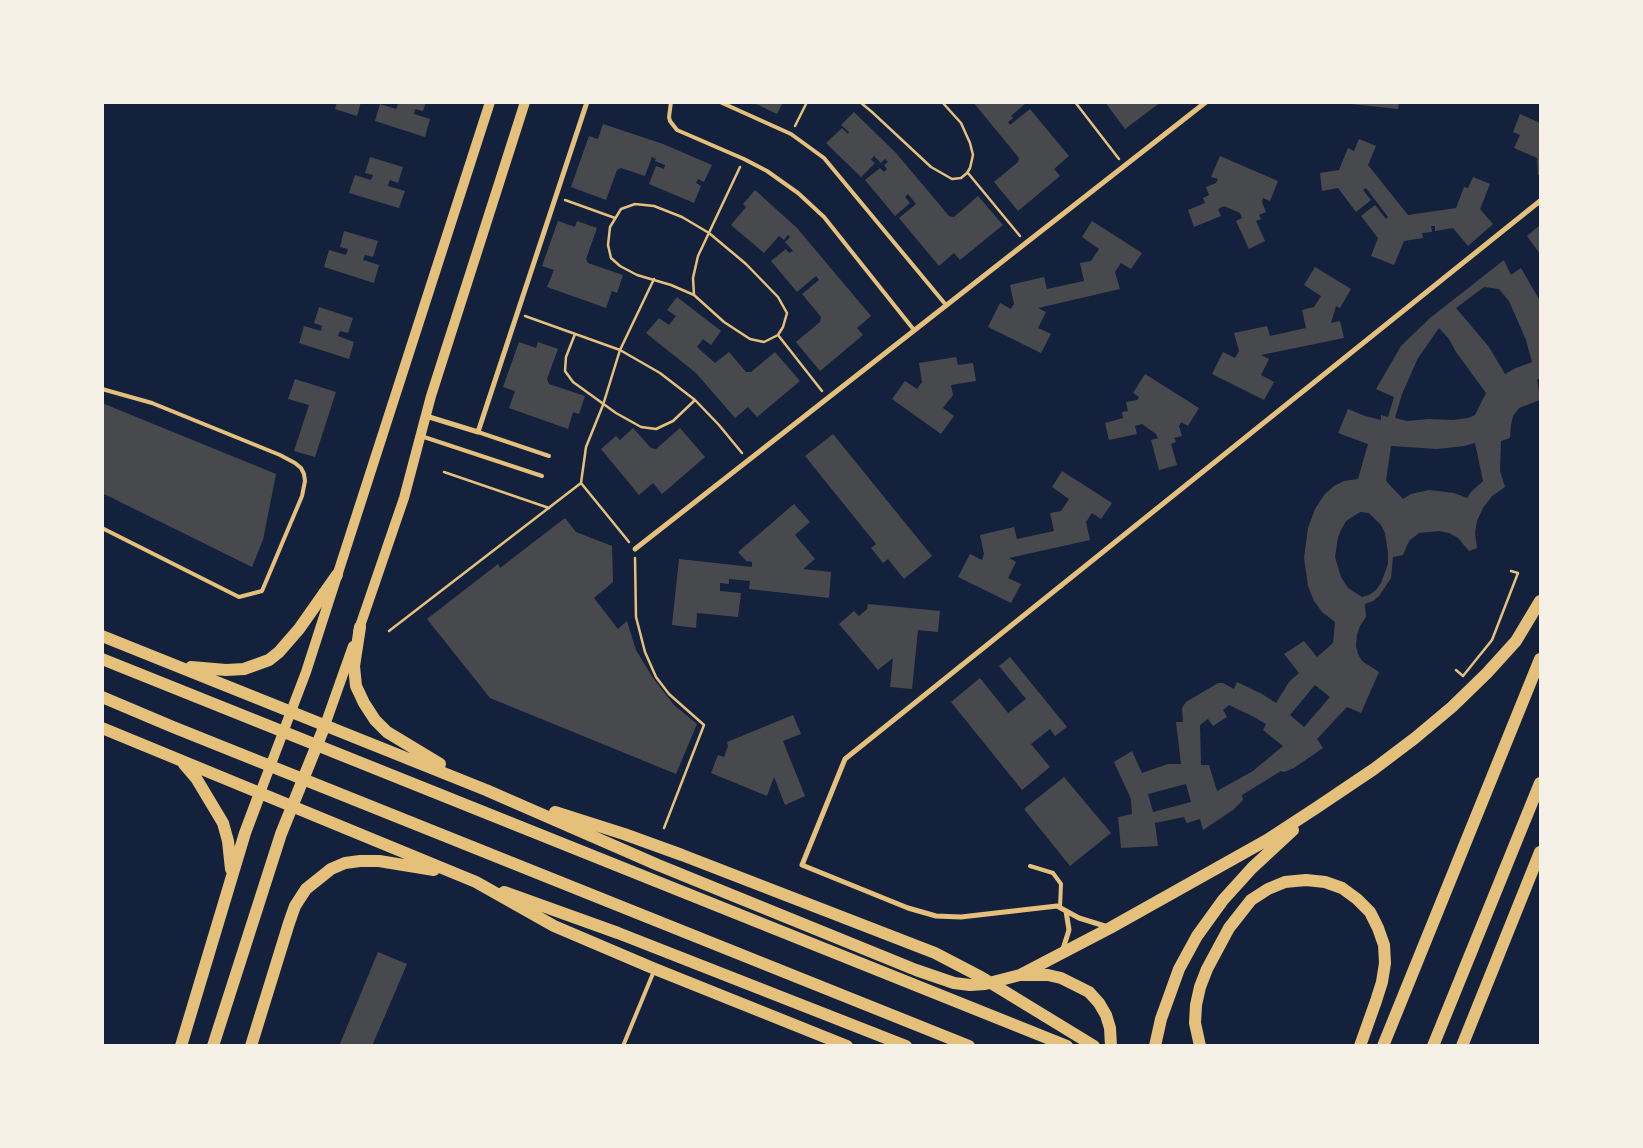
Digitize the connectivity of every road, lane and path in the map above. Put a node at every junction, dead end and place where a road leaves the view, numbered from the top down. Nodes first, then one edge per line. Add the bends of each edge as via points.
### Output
1 (490, 102) edge
2 (525, 102) edge
3 (587, 102) edge
4 (671, 102) edge
5 (720, 102) edge
6 (807, 102) edge
7 (860, 102) edge
8 (942, 102) edge
9 (1075, 102) edge
10 (1206, 102) edge
11 (791, 134) junction
12 (744, 159) junction
13 (1125, 166) junction
14 (967, 173) junction
15 (556, 196) junction
16 (1540, 201) edge
17 (615, 218) junction
18 (709, 233) junction
19 (1026, 243) junction
20 (654, 279) junction
21 (694, 295) junction
22 (946, 305) junction
23 (518, 313) junction
24 (914, 330) junction
25 (575, 334) junction
26 (778, 335) junction
27 (620, 350) junction
28 (102, 389) edge
29 (827, 398) junction
30 (695, 400) junction
31 (603, 405) junction
32 (426, 416) junction
33 (478, 432) junction
34 (420, 436) junction
35 (549, 456) dead end
36 (747, 460) junction
37 (444, 472) dead end
38 (542, 476) dead end
39 (580, 483) junction
40 (549, 508) junction
41 (102, 528) edge
42 (635, 549) junction
43 (1511, 571) dead end
44 (338, 575) junction
45 (1540, 601) edge
46 (360, 627) junction
47 (389, 631) dead end
48 (102, 636) edge
49 (144, 653) junction
50 (102, 659) edge
51 (1540, 659) edge
52 (1456, 670) dead end
53 (102, 697) edge
54 (291, 711) junction
55 (325, 725) junction
56 (102, 728) edge
57 (182, 762) junction
58 (1540, 783) edge
59 (486, 790) junction
60 (260, 793) junction
61 (292, 807) junction
62 (1316, 808) junction
63 (664, 828) dead end
64 (1540, 852) edge
65 (1030, 866) dead end
66 (232, 875) junction
67 (470, 880) junction
68 (1060, 907) junction
69 (1066, 911) junction
70 (1110, 928) junction
71 (1060, 954) junction
72 (654, 969) junction
73 (1020, 975) junction
74 (181, 1046) edge
75 (213, 1046) edge
76 (251, 1046) edge
77 (624, 1046) edge
78 (847, 1046) edge
79 (906, 1046) edge
80 (969, 1046) edge
81 (1067, 1046) edge
82 (1094, 1046) edge
83 (1111, 1046) edge
84 (1155, 1046) edge
85 (1200, 1046) edge
86 (1360, 1046) edge
87 (1383, 1046) edge
88 (1433, 1046) edge
89 (1462, 1046) edge

1 - 44 main road
2 - 32 main road
3 - 15 street
4 - 12 lane via 670,121 677,130
5 - 11 lane
6 - 11 path
7 - 14 path via 931,167 952,179
8 - 14 path via 961,123 970,143 973,155
9 - 13 path
10 - 13 street
11 - 22 lane via 824,158
12 - 18 path
12 - 24 lane via 798,193 824,217
13 - 19 street
14 - 19 path
15 - 17 path
15 - 23 street
16 - 68 street via 845,759 802,864 908,908 936,916 961,917
17 - 18 path via 621,210 635,204 654,206 682,216
17 - 20 path via 610,227 608,245 611,258 637,275
18 - 21 path via 698,256 693,278
18 - 26 path via 778,297 787,313
19 - 22 street
20 - 21 path
20 - 27 path
21 - 26 path via 724,322 750,339 764,342
22 - 24 street
23 - 25 path
23 - 33 street
24 - 29 street
25 - 27 path
25 - 31 path via 566,357 565,371 573,382
26 - 29 path
27 - 30 path via 660,373
27 - 31 path
28 - 41 lane via 152,403 280,455 301,468 305,481 302,496 262,591 239,597
29 - 36 street
30 - 31 path via 673,421 656,428 642,427
30 - 36 path
31 - 39 path via 586,447
32 - 33 street
32 - 34 main road
33 - 35 lane
34 - 38 lane
34 - 46 main road via 404,498
36 - 42 street
37 - 40 path
39 - 40 path
39 - 42 path
40 - 47 path
42 - 63 path via 636,618 645,652 656,677 669,694 704,725
43 - 52 path via 1518,574 1492,640 1463,676
44 - 49 main road via 289,642 269,660 244,669 226,670 194,668
44 - 54 main road
45 - 62 main road via 1516,641 1452,707
46 - 55 main road
46 - 59 main road via 354,666 356,686 375,720 411,748
48 - 49 main road
49 - 54 main road
50 - 81 main road
51 - 87 main road
53 - 80 main road
54 - 55 main road
54 - 60 main road
55 - 59 main road
55 - 61 main road
56 - 57 main road
57 - 60 main road
57 - 66 main road via 196,778 223,823
58 - 88 main road
59 - 73 main road via 658,865 935,977 970,985
59 - 82 main road via 624,834 935,953 981,977
60 - 61 main road
60 - 66 main road
61 - 67 main road
61 - 75 main road
62 - 70 main road via 1267,840
62 - 84 main road via 1252,868 1197,936 1179,968
64 - 89 main road
65 - 68 lane via 1053,873 1061,884
66 - 74 main road
67 - 72 main road via 554,926
67 - 76 main road via 404,865 360,860 330,869 306,889 295,906
67 - 79 main road via 618,933
68 - 69 street
69 - 70 street
69 - 71 street via 1068,936
70 - 71 main road
71 - 73 main road
72 - 77 lane
72 - 78 main road
73 - 83 main road via 1061,978 1089,992 1106,1015
85 - 86 main road via 1195,1023 1200,987 1218,947 1239,913 1268,889 1285,882 1306,880 1342,888 1357,898 1370,912 1384,945 1382,982

